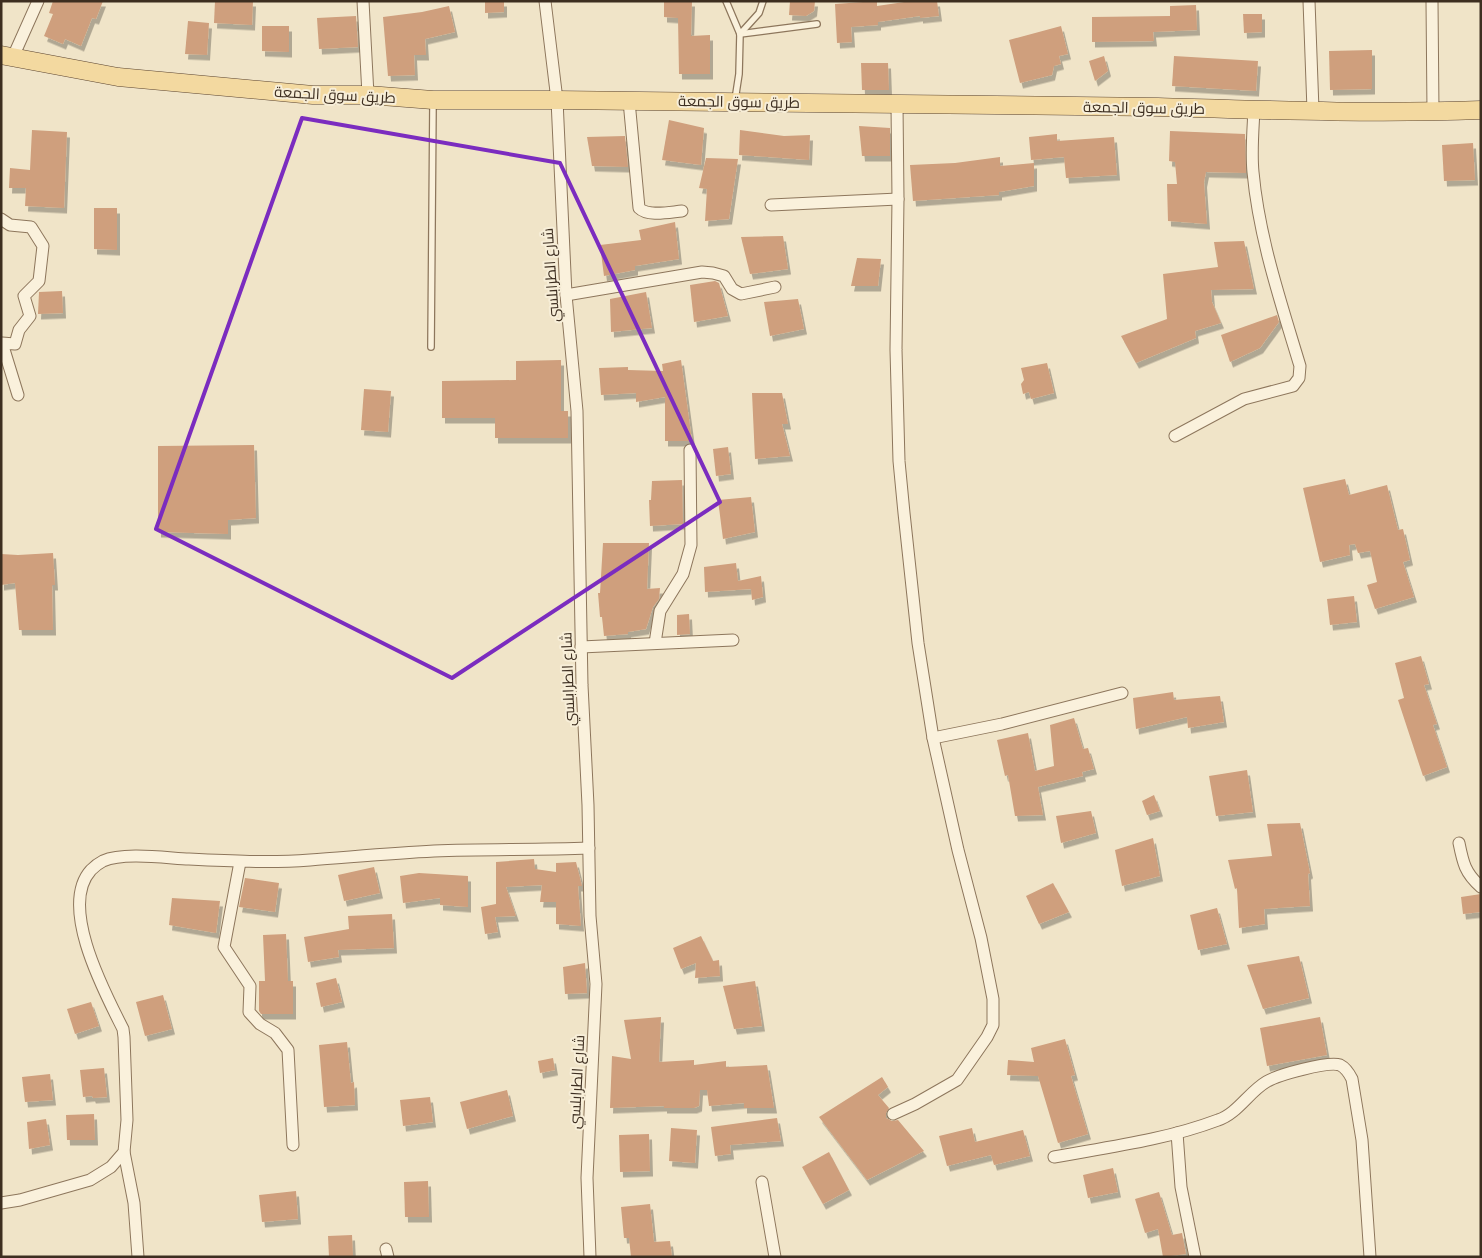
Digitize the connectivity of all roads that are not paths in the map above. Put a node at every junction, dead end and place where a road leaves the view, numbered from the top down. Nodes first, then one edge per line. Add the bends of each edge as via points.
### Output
1 (38, 1) edge
2 (363, 1) edge
3 (544, 1) edge
4 (726, 1) edge
5 (763, 1) edge
6 (1309, 1) edge
7 (1432, 1) edge
8 (817, 24) dead end
9 (740, 34) junction
10 (7, 56) edge
11 (368, 95) junction
12 (433, 100) junction
13 (557, 100) junction
14 (629, 101) junction
15 (735, 102) junction
16 (897, 105) junction
17 (1254, 110) junction
18 (1313, 110) junction
19 (1481, 110) edge
20 (1433, 112) junction
21 (898, 199) junction
22 (771, 206) dead end
23 (682, 211) dead end
24 (1, 219) edge
25 (775, 287) dead end
26 (566, 295) junction
27 (431, 347) dead end
28 (18, 395) dead end
29 (1175, 436) dead end
30 (690, 450) dead end
31 (733, 640) dead end
32 (655, 643) junction
33 (581, 647) junction
34 (1122, 693) dead end
35 (933, 738) junction
36 (1459, 843) dead end
37 (589, 848) junction
38 (240, 862) junction
39 (1481, 887) edge
40 (893, 1114) dead end
41 (1177, 1133) junction
42 (293, 1145) dead end
43 (124, 1152) junction
44 (1054, 1157) dead end
45 (762, 1182) dead end
46 (1, 1203) edge
47 (138, 1257) edge
48 (590, 1257) edge
49 (775, 1257) edge
50 (1195, 1257) edge
51 (1370, 1257) edge

1 - 10 street
2 - 11 street
3 - 13 street, شارع الطرابلسي
4 - 9 lane
5 - 9 lane via 759,14
6 - 18 street
7 - 20 street
8 - 9 lane
9 - 15 lane
10 - 11 main road, طريق سوق الجمعة via 128,78 313,95
11 - 12 main road, طريق سوق الجمعة
12 - 13 main road, طريق سوق الجمعة
12 - 27 lane
13 - 14 main road, طريق سوق الجمعة
13 - 26 street, شارع الطرابلسي
14 - 15 main road, طريق سوق الجمعة
14 - 23 street via 639,208 648,213
15 - 16 main road, طريق سوق الجمعة
16 - 17 main road, طريق سوق الجمعة
16 - 21 street
17 - 18 main road, طريق سوق الجمعة
17 - 29 street via 1254,185 1265,242 1300,366 1299,378 1293,386 1244,399
18 - 20 main road, طريق سوق الجمعة
19 - 20 main road, طريق سوق الجمعة
21 - 22 street
21 - 35 street via 896,350 899,461 918,643
24 - 28 street via 10,225 31,227 43,246 39,281 24,296 30,316 19,330 16,344 2,343
25 - 26 street via 741,294 732,289 724,276 702,272
26 - 33 street, شارع الطرابلسي via 577,411
30 - 32 street via 691,545 683,574 660,611
31 - 32 street
32 - 33 street
33 - 37 street, شارع الطرابلسي
34 - 35 street
35 - 40 street via 981,938 993,1000 993,1025 957,1080
36 - 39 street via 1465,869
37 - 38 street via 434,851
37 - 48 street, شارع الطرابلسي via 596,984 587,1178
38 - 42 street via 224,948 250,986 249,1012 275,1033 288,1050
38 - 43 street via 114,858 101,861 90,871 81,887 85,943 94,970 123,1028 127,1120
41 - 44 street
41 - 50 street via 1181,1187
41 - 51 street via 1221,1120 1266,1081 1313,1067 1338,1064 1352,1079 1362,1140
43 - 46 street via 111,1167 90,1180
43 - 47 street via 134,1204
45 - 49 street

